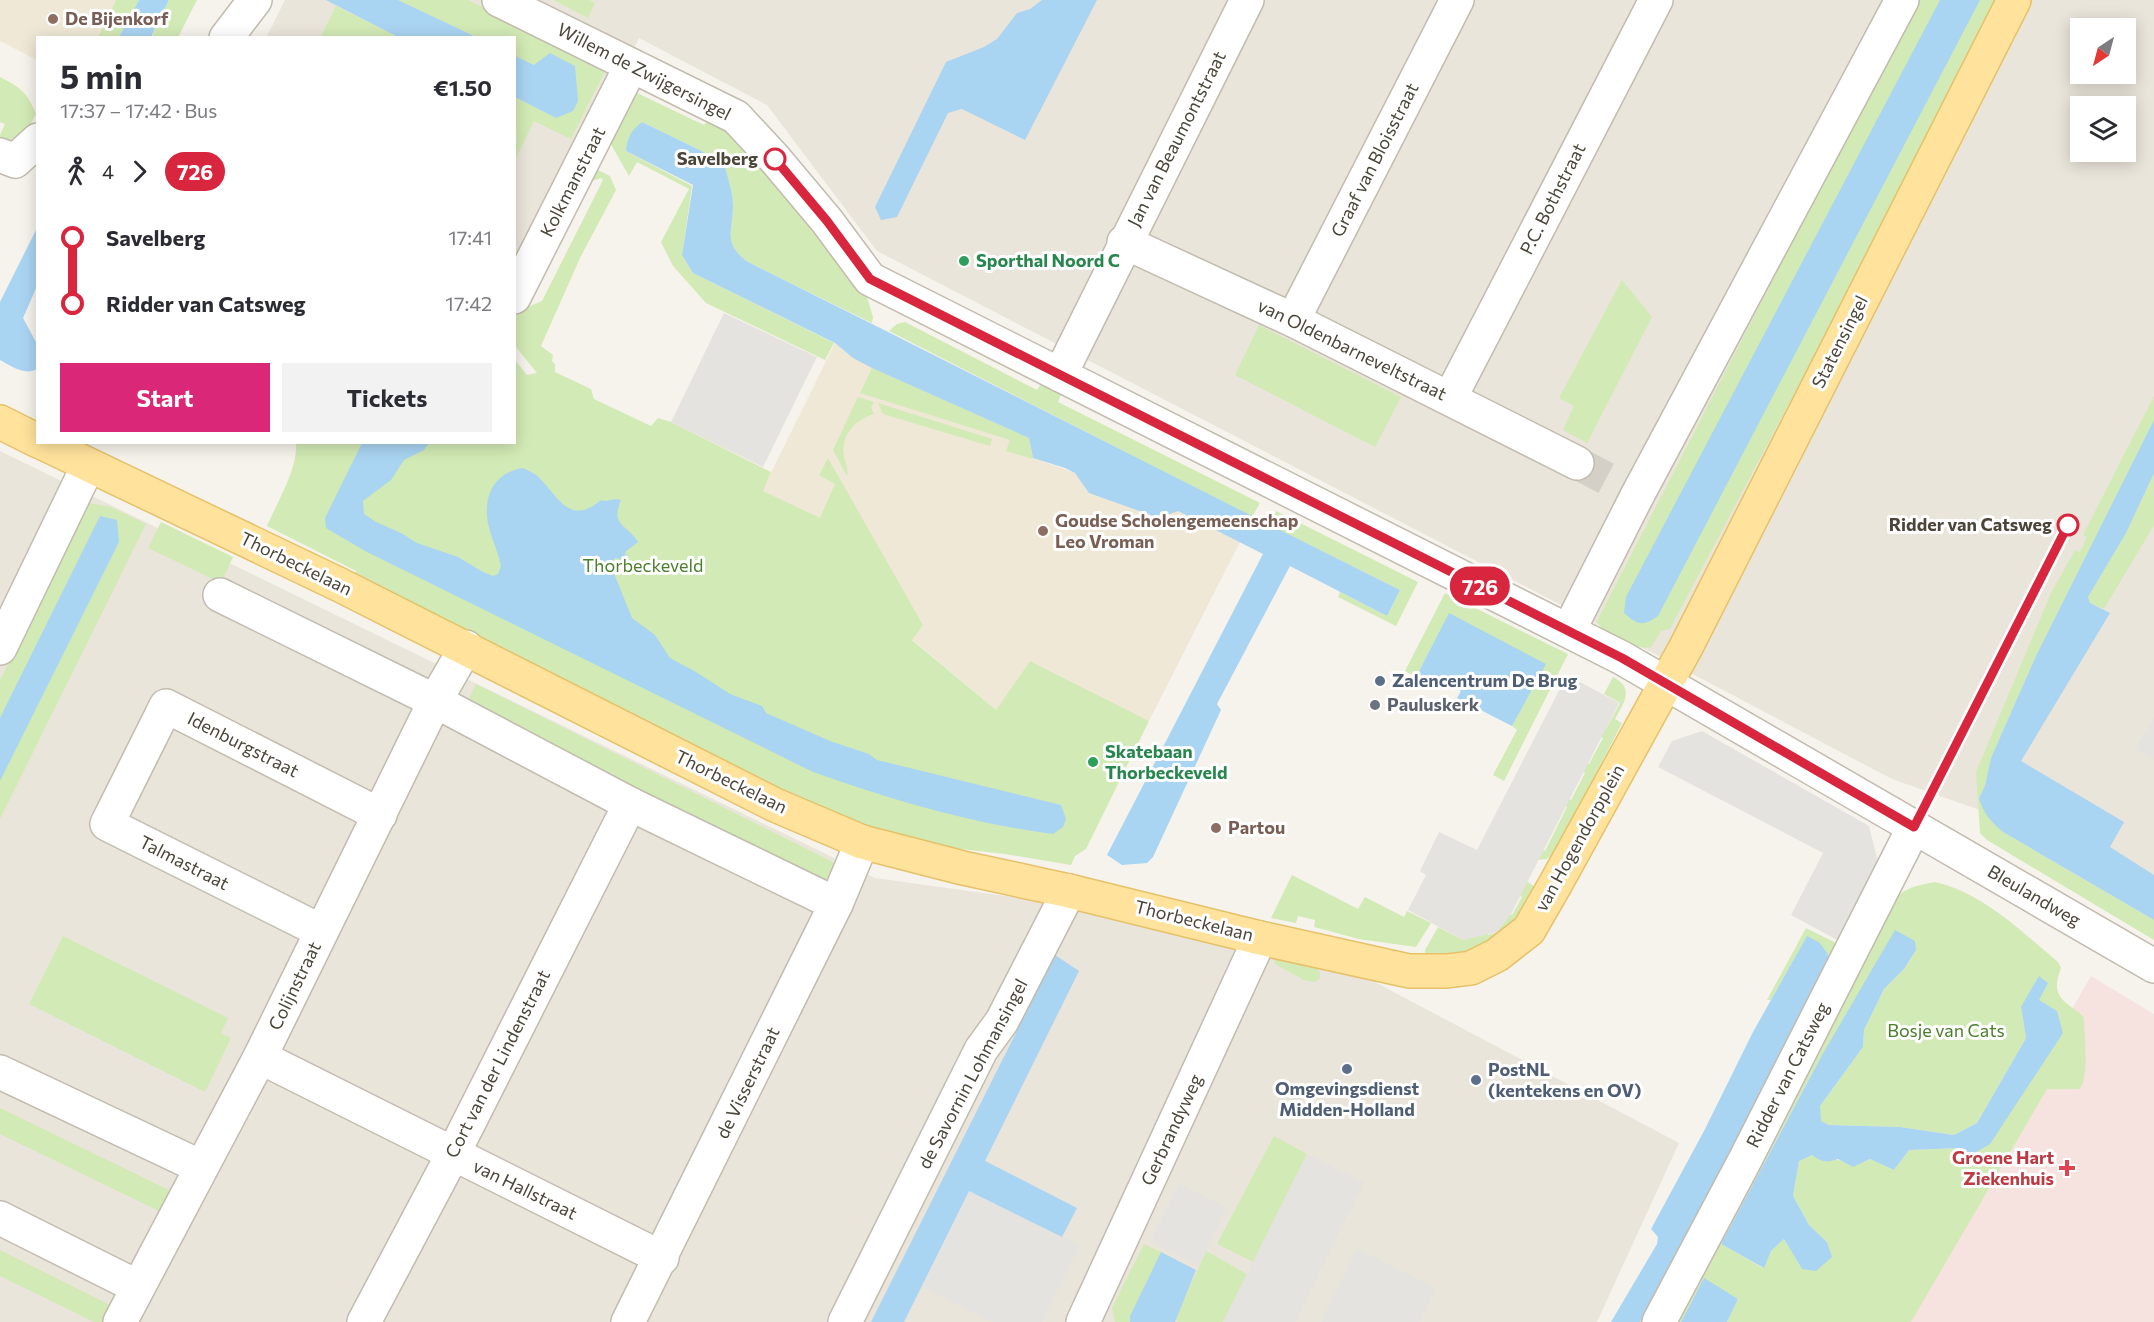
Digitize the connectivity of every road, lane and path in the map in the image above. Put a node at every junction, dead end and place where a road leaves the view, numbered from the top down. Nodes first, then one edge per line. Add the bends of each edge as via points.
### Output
1 (255, 0) edge
2 (499, 0) edge
3 (1247, 0) edge
4 (1457, 0) edge
5 (1656, 0) edge
6 (1902, 0) edge
7 (2014, 0) edge
8 (228, 36) edge
9 (631, 66) junction
10 (36, 142) edge
11 (0, 155) edge
12 (1124, 242) junction
13 (516, 293) edge
14 (1293, 320) junction
15 (1060, 375) junction
16 (1450, 398) junction
17 (0, 422) edge
18 (36, 440) edge
19 (43, 444) edge
20 (1577, 463) tunnel mouth
21 (88, 466) junction
22 (220, 596) dead end
23 (1569, 630) junction
24 (466, 647) junction
25 (0, 648) edge
26 (1666, 684) junction
27 (435, 702) junction
28 (136, 765) joint
29 (630, 804) junction
30 (380, 815) junction
31 (1914, 827) junction
32 (862, 842) junction
33 (1069, 891) junction
34 (836, 904) junction
35 (321, 931) junction
36 (1260, 938) junction
37 (2154, 966) edge
38 (1471, 968) joint
39 (260, 1057) junction
40 (0, 1072) edge
41 (453, 1154) junction
42 (201, 1167) junction
43 (0, 1218) edge
44 (662, 1258) junction
45 (138, 1287) junction
46 (632, 1321) edge
47 (120, 1322) edge
48 (364, 1322) edge
49 (844, 1322) edge
50 (1083, 1322) edge
51 (1659, 1322) edge

1 - 8 street
2 - 9 street, Willem de Zwijgersingel
3 - 12 street, Jan van Beaumontstraat
4 - 14 street, Graaf van Bloisstraat
5 - 16 street, P.C. Bothstraat
6 - 23 street via 1625,489
7 - 26 main road, Statensingel
9 - 13 street, Kolkmanstraat
9 - 15 street, Willem de Zwijgersingel via 736,117 827,221 870,279
10 - 11 street via 15,161
12 - 14 street, van Oldenbarneveltstraat
12 - 15 street, Jan van Beaumontstraat
14 - 16 street, van Oldenbarneveltstraat
15 - 23 street, Willem de Zwijgersingel
16 - 20 street, van Oldenbarneveltstraat
17 - 18 main road, Thorbeckelaan
19 - 21 main road, Thorbeckelaan
21 - 24 main road, Thorbeckelaan
21 - 25 street
22 - 27 street
23 - 26 street, Willem de Zwijgersingel
24 - 27 street, Colijnstraat
24 - 32 main road, Thorbeckelaan via 775,805
26 - 31 street, Bleulandweg
26 - 38 main road, van Hogendorpplein via 1529,930 1497,955
27 - 29 street
27 - 30 street, Colijnstraat
28 - 30 street, Idenburgstraat via 166,706
28 - 35 street, Talmastraat via 107,824
29 - 34 street
29 - 41 street, Cort van der Lindenstraat
30 - 35 street, Colijnstraat
31 - 37 street, Bleulandweg
31 - 51 street, Ridder van Catsweg
32 - 33 main road, Thorbeckelaan
32 - 34 street, de Visserstraat
33 - 36 main road, Thorbeckelaan
33 - 49 street, de Savornin Lohmansingel via 1002,1021 981,1050
34 - 44 street, de Visserstraat
35 - 39 street, Colijnstraat
36 - 38 main road, Thorbeckelaan via 1409,971
36 - 50 street, Gerbrandyweg
39 - 41 street, van Hallstraat
39 - 42 street, Colijnstraat
40 - 42 street
41 - 44 street, van Hallstraat
41 - 48 street, Cort van der Lindenstraat
42 - 45 street, Colijnstraat
43 - 45 street
44 - 46 street, de Visserstraat
45 - 47 street, Colijnstraat

